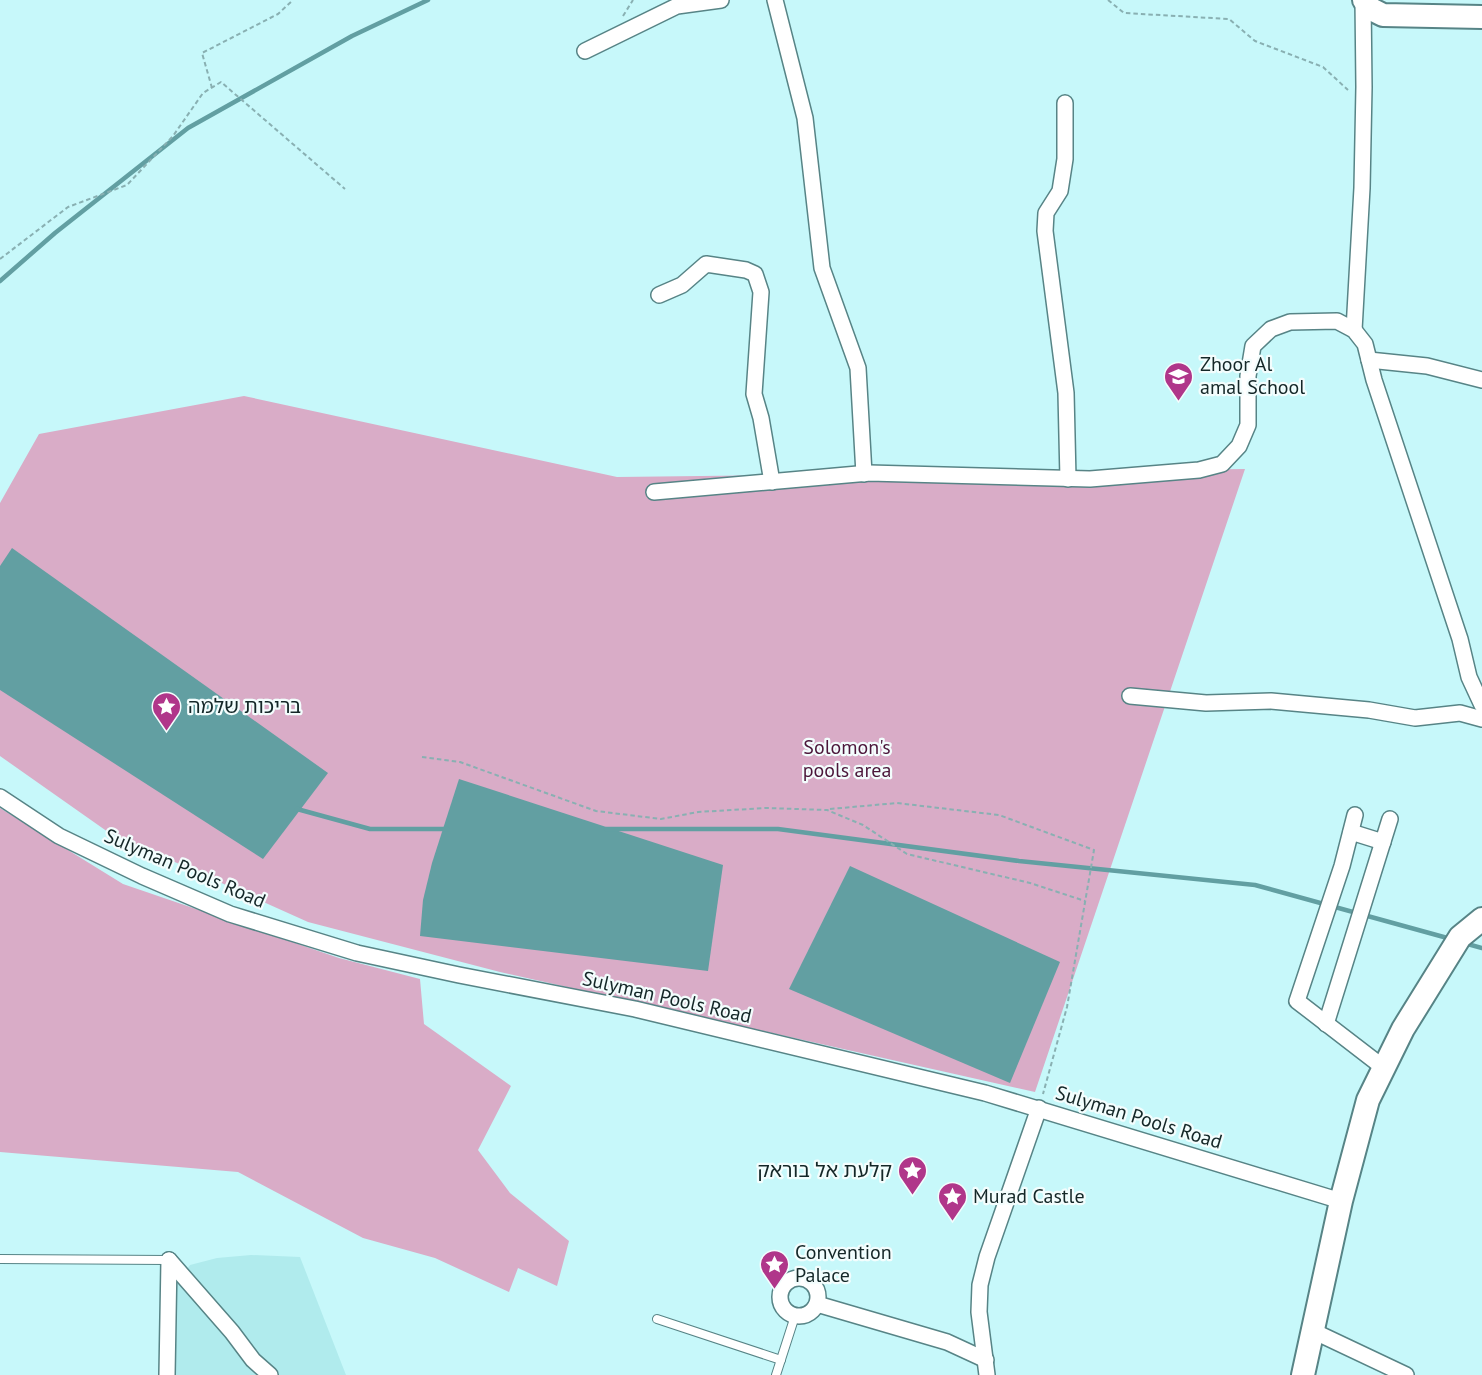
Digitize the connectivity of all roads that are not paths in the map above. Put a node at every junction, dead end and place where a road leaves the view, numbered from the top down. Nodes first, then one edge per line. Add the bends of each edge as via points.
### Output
1 (721, 0) edge
2 (775, 0) edge
3 (1364, 0) edge
4 (1380, 7) edge
5 (1482, 7) edge
6 (1482, 17) edge
7 (1363, 29) junction
8 (585, 51) dead end
9 (1065, 103) dead end
10 (659, 295) dead end
11 (1354, 330) junction
12 (1368, 360) junction
13 (1482, 380) edge
14 (864, 474) junction
15 (1068, 479) junction
16 (772, 482) junction
17 (654, 492) dead end
18 (1130, 696) dead end
19 (1482, 705) edge
20 (1482, 719) edge
21 (0, 797) edge
22 (1355, 815) dead end
23 (1390, 819) dead end
24 (1351, 832) junction
25 (1383, 842) junction
26 (1482, 919) edge
27 (1326, 1024) junction
28 (1384, 1068) junction
29 (1039, 1108) junction
30 (1341, 1201) junction
31 (0, 1259) edge
32 (169, 1260) junction
33 (817, 1304) junction
34 (795, 1316) junction
35 (657, 1319) dead end
36 (1313, 1331) junction
37 (781, 1360) junction
38 (987, 1368) edge
39 (167, 1375) edge
40 (270, 1375) edge
41 (776, 1375) edge
42 (1303, 1375) edge
43 (1406, 1375) edge

1 - 8 street via 677,6
2 - 14 street via 805,118 822,268 858,368
3 - 4 main road via 1371,9
3 - 7 street
4 - 5 main road
4 - 6 main road
4 - 7 street
7 - 11 street via 1362,188
9 - 15 street via 1065,159 1060,191 1046,213 1045,231 1066,393
10 - 16 street via 682,285 706,264 754,274 760,292 754,394
11 - 12 street via 1365,344
11 - 15 street via 1337,321 1290,322 1271,329 1253,345 1248,376 1248,425 1239,446 1222,464 1199,471
12 - 13 street via 1427,366
12 - 19 street via 1469,677
14 - 15 street
14 - 16 street
16 - 17 street
18 - 20 street via 1187,702 1271,701 1415,718 1460,713
21 - 29 street, Sulyman Pools Road via 59,836 142,876 230,914 357,953 635,1009
22 - 24 street
23 - 25 street
24 - 25 street
24 - 27 street via 1297,1001
25 - 27 street
26 - 28 main road via 1460,938 1403,1029
27 - 28 street
28 - 30 main road via 1368,1100
29 - 30 street, Sulyman Pools Road
29 - 38 street via 980,1285
30 - 36 main road
31 - 32 lane
32 - 39 street
32 - 40 street
33 - 34 street via 807,1314
33 - 34 street via 817,1292 809,1281 792,1280 783,1287 780,1298 784,1309
33 - 38 street via 947,1342
34 - 37 lane
35 - 37 lane
36 - 42 main road
36 - 43 street
37 - 41 lane

